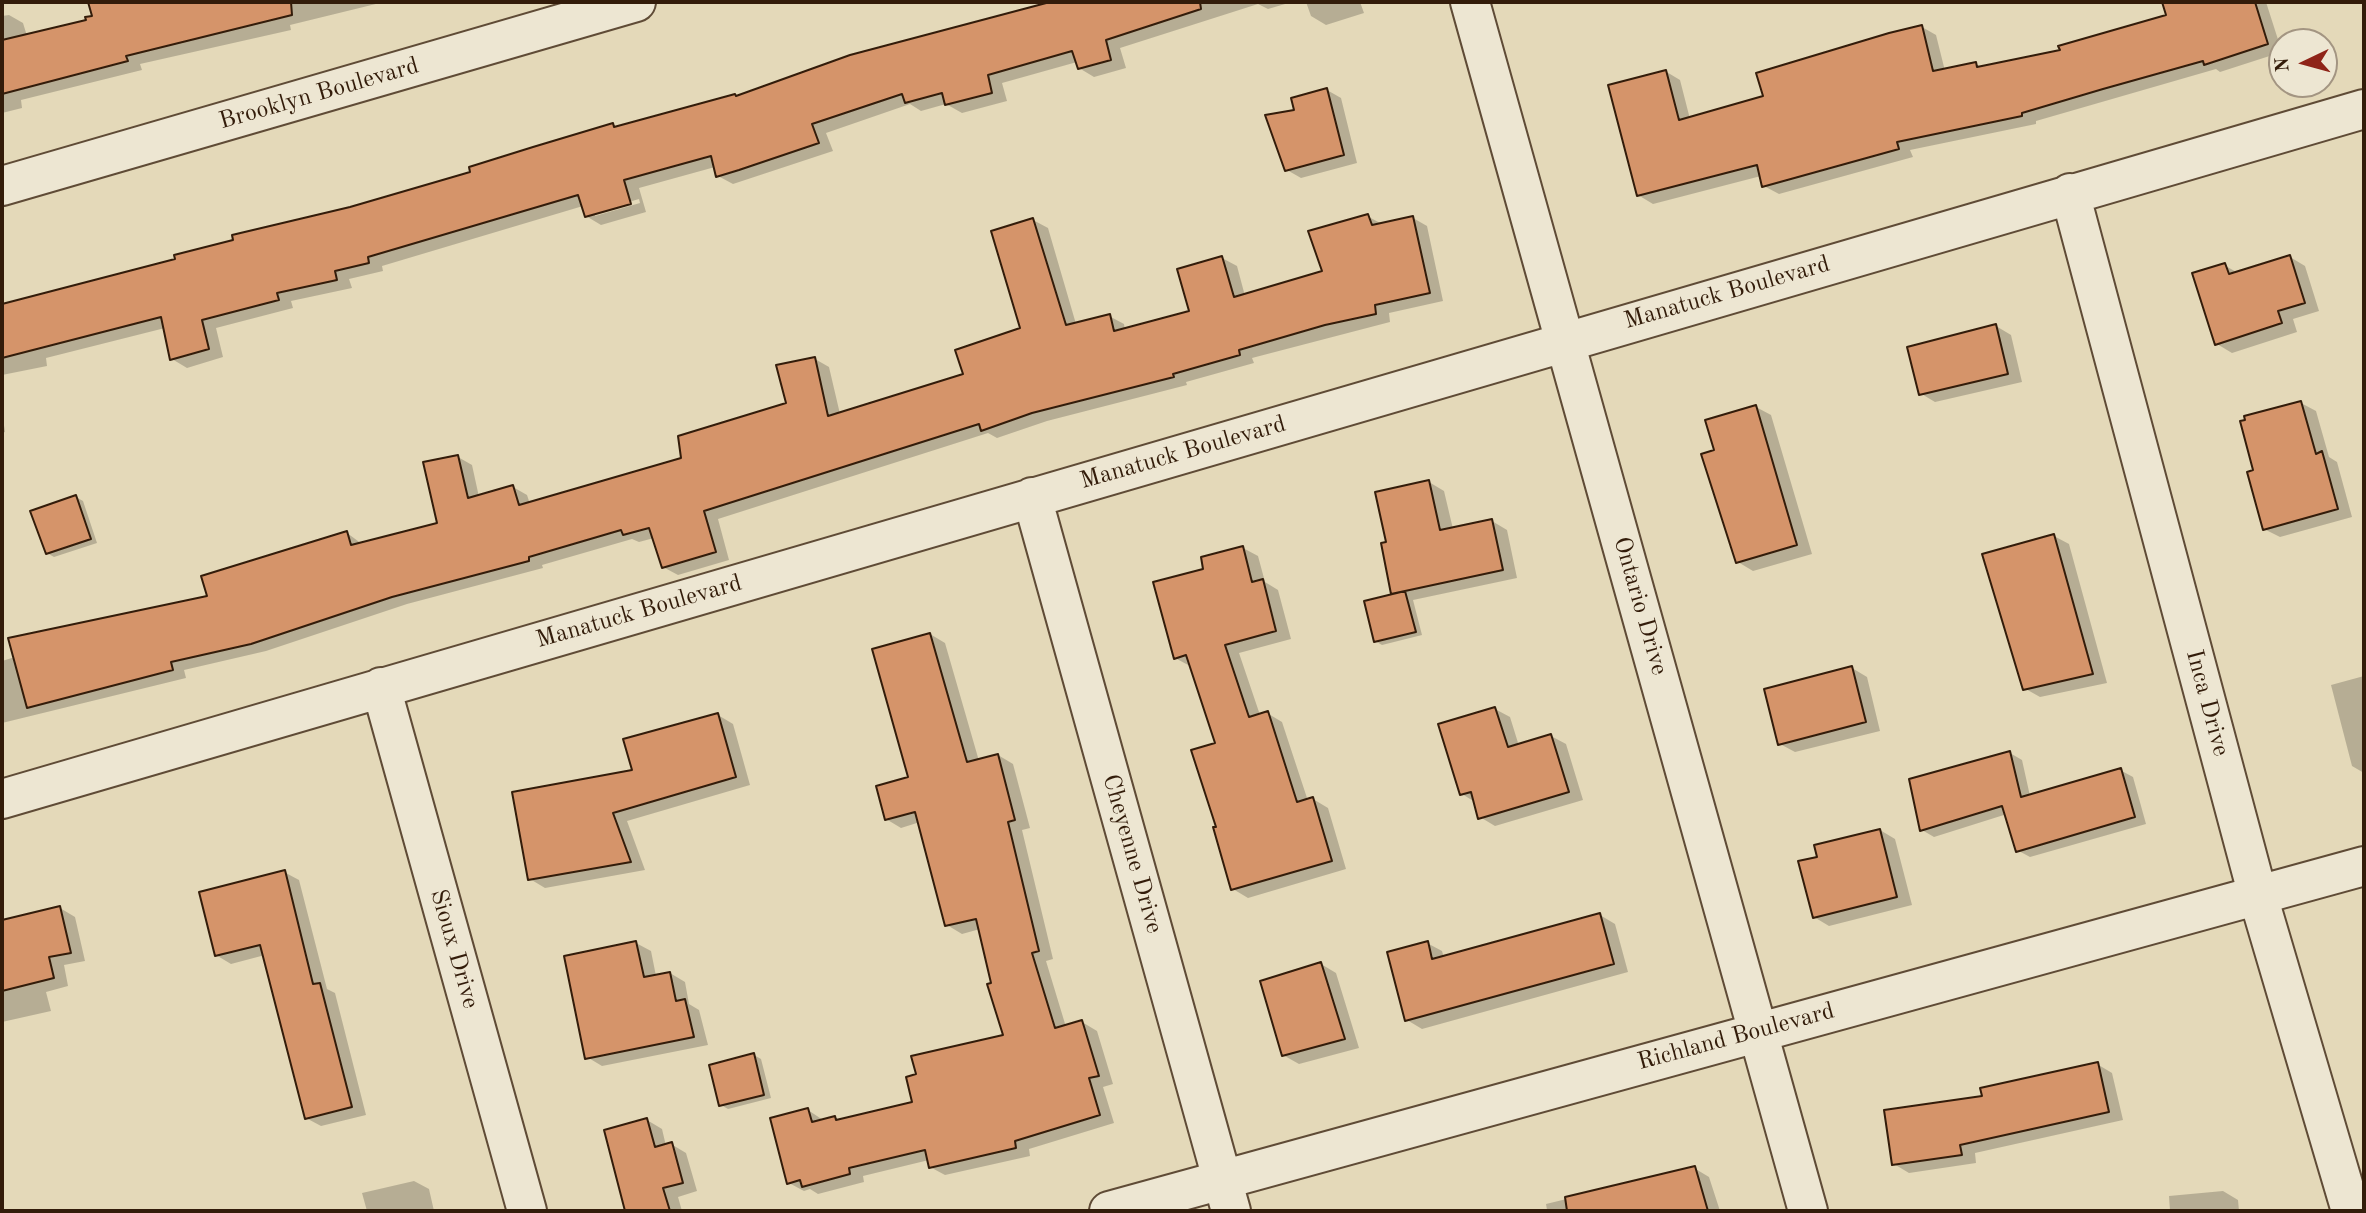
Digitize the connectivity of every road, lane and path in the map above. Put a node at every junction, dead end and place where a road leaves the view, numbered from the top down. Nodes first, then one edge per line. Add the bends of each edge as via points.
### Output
1 (636, 2) edge
2 (1470, 2) edge
3 (2364, 109) edge
4 (2, 186) edge
5 (2070, 193) junction
6 (1565, 340) junction
7 (1032, 497) junction
8 (381, 687) junction
9 (2, 799) edge
10 (2364, 866) edge
11 (2258, 895) junction
12 (1759, 1030) junction
13 (1227, 1195) edge
14 (527, 1211) edge
15 (1109, 1211) edge
16 (1808, 1211) edge
17 (2351, 1211) edge

1 - 4 street, Brooklyn Boulevard
2 - 6 street, Ontario Drive
3 - 5 street, Manatuck Boulevard
5 - 6 street, Manatuck Boulevard
5 - 11 street, Inca Drive
6 - 7 street, Manatuck Boulevard
6 - 12 street, Ontario Drive
7 - 8 street, Manatuck Boulevard
7 - 13 street, Cheyenne Drive
8 - 9 street, Manatuck Boulevard
8 - 14 street, Sioux Drive
10 - 11 street, Richland Boulevard
11 - 12 street, Richland Boulevard
11 - 17 street, Inca Drive
12 - 13 street, Richland Boulevard
12 - 16 street, Ontario Drive
13 - 15 street, Richland Boulevard

